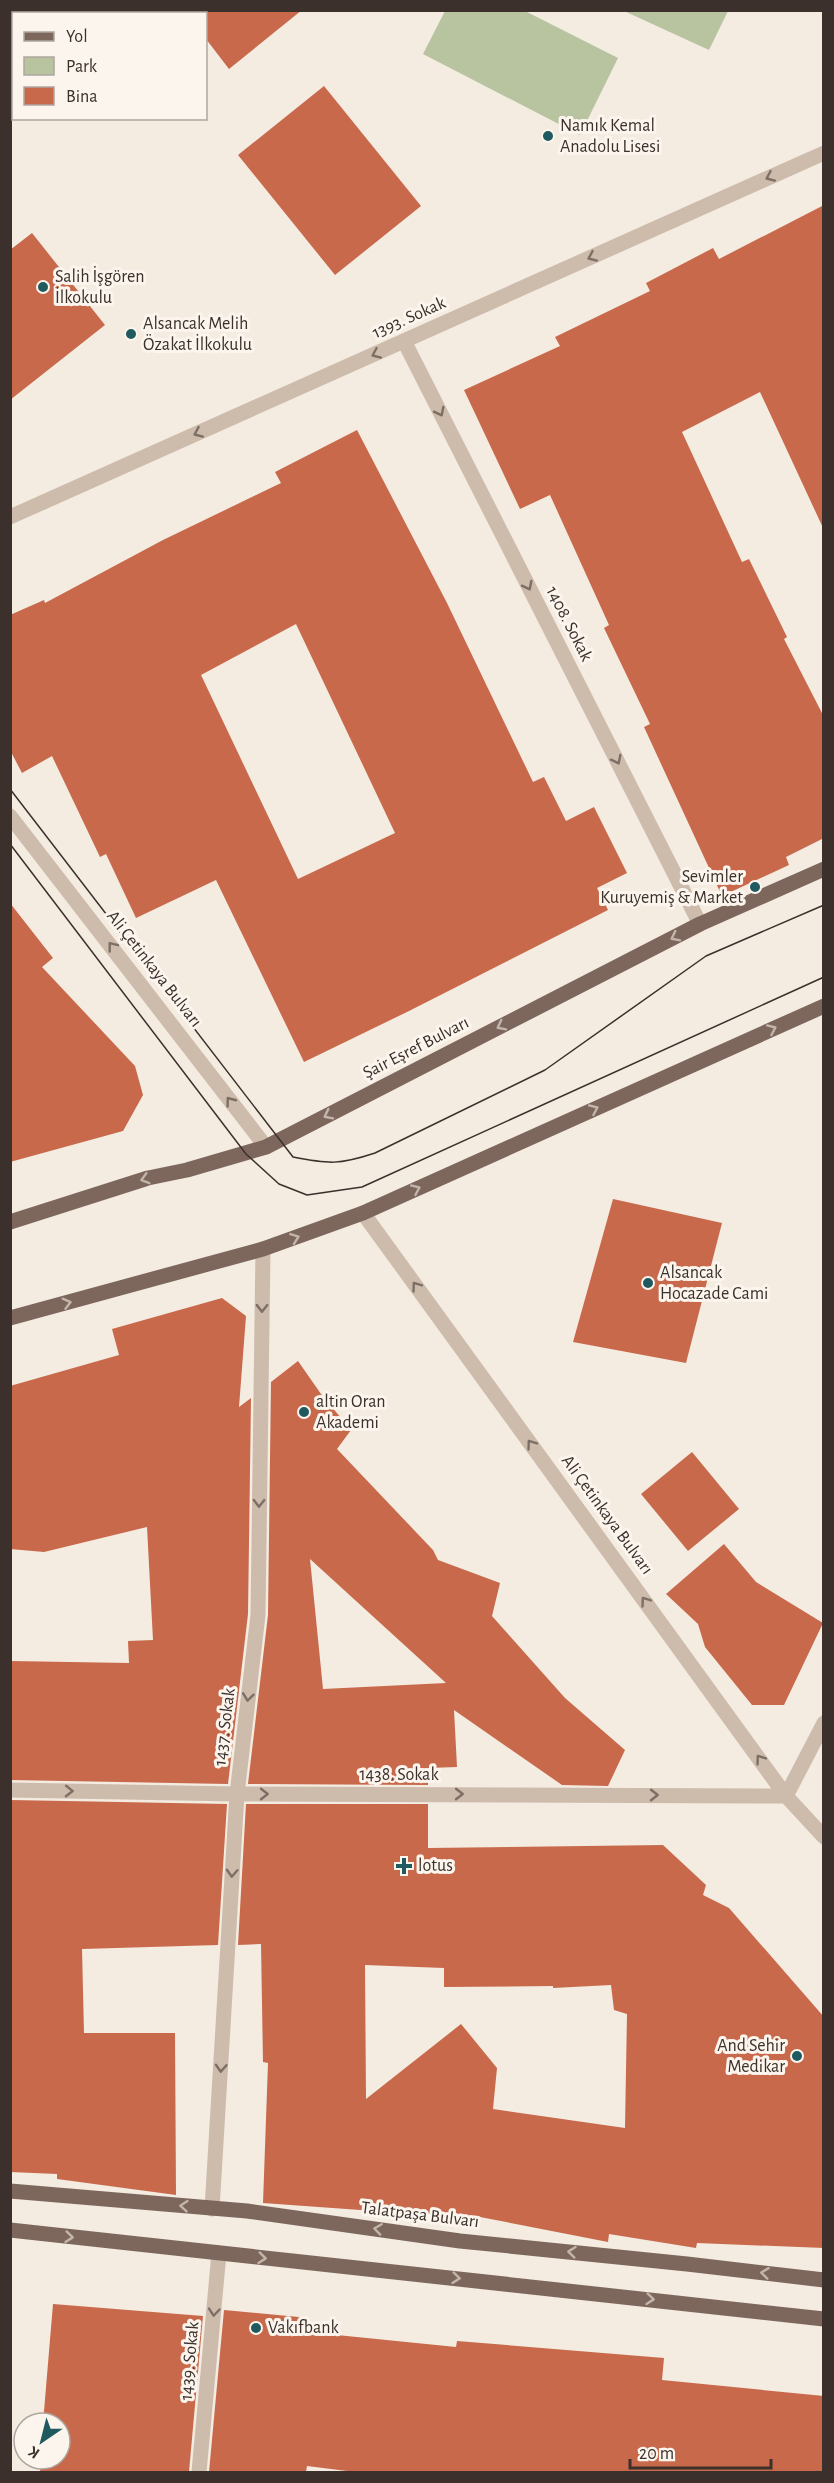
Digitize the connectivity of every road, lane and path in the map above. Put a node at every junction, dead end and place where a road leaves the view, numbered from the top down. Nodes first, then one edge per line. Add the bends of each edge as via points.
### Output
1 (824, 153) edge
2 (404, 341) junction
3 (10, 517) edge
4 (10, 816) edge
5 (824, 869) edge
6 (700, 924) junction
7 (824, 1006) edge
8 (266, 1147) junction
9 (363, 1213) junction
10 (10, 1222) edge
11 (263, 1249) junction
12 (10, 1318) edge
13 (824, 1723) edge
14 (10, 1790) edge
15 (237, 1794) junction
16 (786, 1796) junction
17 (824, 1837) edge
18 (10, 2191) edge
19 (213, 2208) junction
20 (10, 2230) edge
21 (219, 2253) junction
22 (824, 2280) edge
23 (824, 2319) edge
24 (198, 2472) edge

1 -> 2 street, 1393. Sokak
2 -> 3 street, 1393. Sokak
2 -> 6 street, 1408. Sokak
8 -> 4 street, Ali Çetinkaya Bulvarı
5 - 6 main road, Şair Eşref Bulvarı
6 -> 8 main road, Şair Eşref Bulvarı
9 -> 7 main road
8 -> 10 main road, Şair Eşref Bulvarı via 148,1178
11 -> 9 main road
16 -> 9 street, Ali Çetinkaya Bulvarı
12 -> 11 main road
11 -> 15 street, 1437. Sokak via 258,1615
13 - 16 street
14 -> 15 street, 1438. Sokak
15 -> 16 street, 1438. Sokak
15 -> 19 street, 1437. Sokak
16 - 17 street, Ali Çetinkaya Bulvarı
19 -> 18 main road, Talatpaşa Bulvarı
22 -> 19 main road, Talatpaşa Bulvarı via 460,2241
20 -> 21 main road
21 -> 23 main road
21 -> 24 street, 1439. Sokak

